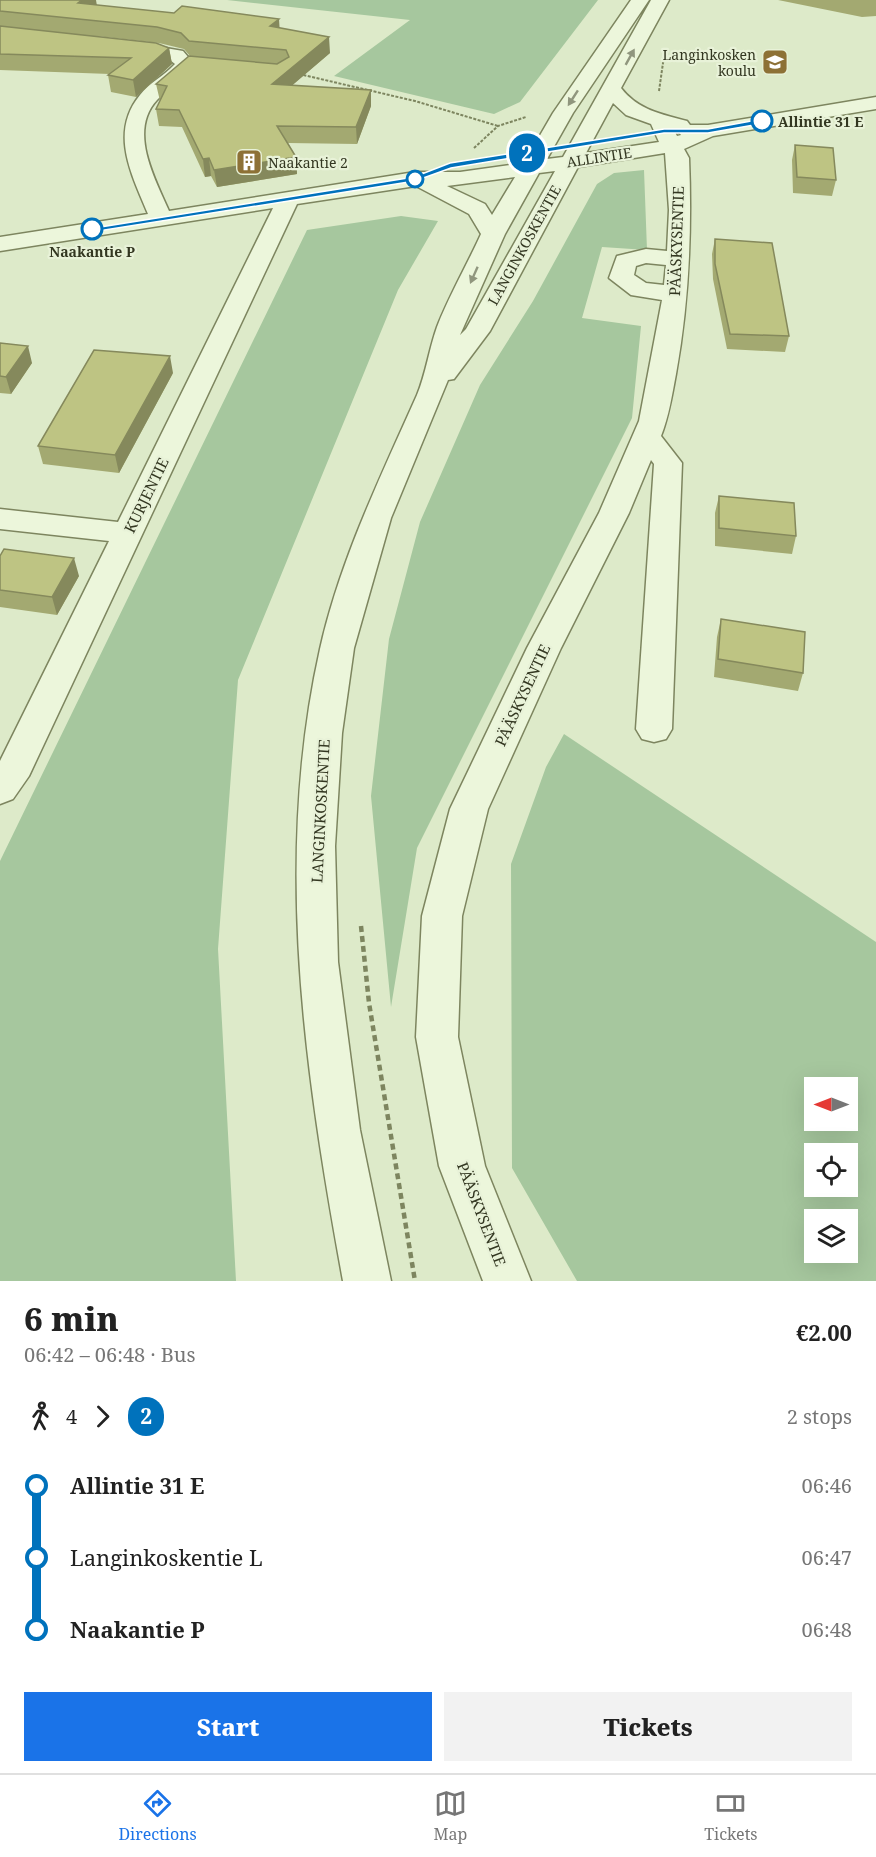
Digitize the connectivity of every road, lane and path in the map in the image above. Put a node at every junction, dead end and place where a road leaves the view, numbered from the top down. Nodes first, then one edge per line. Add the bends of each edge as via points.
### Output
1 (640, 0) edge
2 (660, 0) edge
3 (102, 45) edge
4 (185, 64) junction
5 (208, 66) edge
6 (290, 73) edge
7 (612, 89) junction
8 (876, 103) edge
9 (498, 126) dead end
10 (708, 131) junction
11 (665, 132) junction
12 (575, 153) junction
13 (536, 159) junction
14 (415, 179) junction
15 (289, 198) junction
16 (161, 218) junction
17 (493, 234) junction
18 (0, 244) edge
19 (679, 259) junction
20 (675, 294) junction
21 (432, 391) junction
22 (645, 437) junction
23 (0, 519) edge
24 (128, 533) junction
25 (654, 729) dead end
26 (0, 789) edge
27 (360, 924) dead end
28 (367, 1281) edge
29 (415, 1281) edge
30 (507, 1281) edge

1 -> 13 street, LANGINKOSKENTIE via 610,40
7 -> 2 street, LANGINKOSKENTIE
3 - 4 street via 176,54
4 - 5 street
4 - 16 street via 147,98 138,110 135,124 134,152
6 - 9 path via 415,101
7 - 11 street via 622,104
7 - 12 street, LANGINKOSKENTIE
8 - 10 street, ALLINTIE
10 - 11 street, ALLINTIE
10 - 11 street
11 - 12 street, ALLINTIE
11 - 19 street, PÄÄSKYSENTIE via 678,158
12 - 13 street, ALLINTIE
12 - 21 street, LANGINKOSKENTIE via 477,331
13 - 14 street, ALLINTIE via 460,179
13 - 17 street, LANGINKOSKENTIE
14 - 15 street, ALLINTIE
14 - 17 street via 463,199 477,209
15 - 16 street, ALLINTIE
15 - 24 street, KURJENTIE
16 - 18 street, ALLINTIE
17 -> 21 street, LANGINKOSKENTIE via 450,327
19 - 20 street, PÄÄSKYSENTIE
19 - 20 street via 646,256 625,261 621,278 640,290
20 - 22 street, PÄÄSKYSENTIE via 653,421
21 - 28 street, LANGINKOSKENTIE via 376,518 337,648 324,733 316,846 318,962 338,1130
22 - 25 street via 668,463
22 - 30 street, PÄÄSKYSENTIE via 614,513 544,648 469,809 442,916 437,1037 462,1166
23 - 24 street
24 - 26 street, KURJENTIE via 11,776
27 - 29 path via 369,1003

